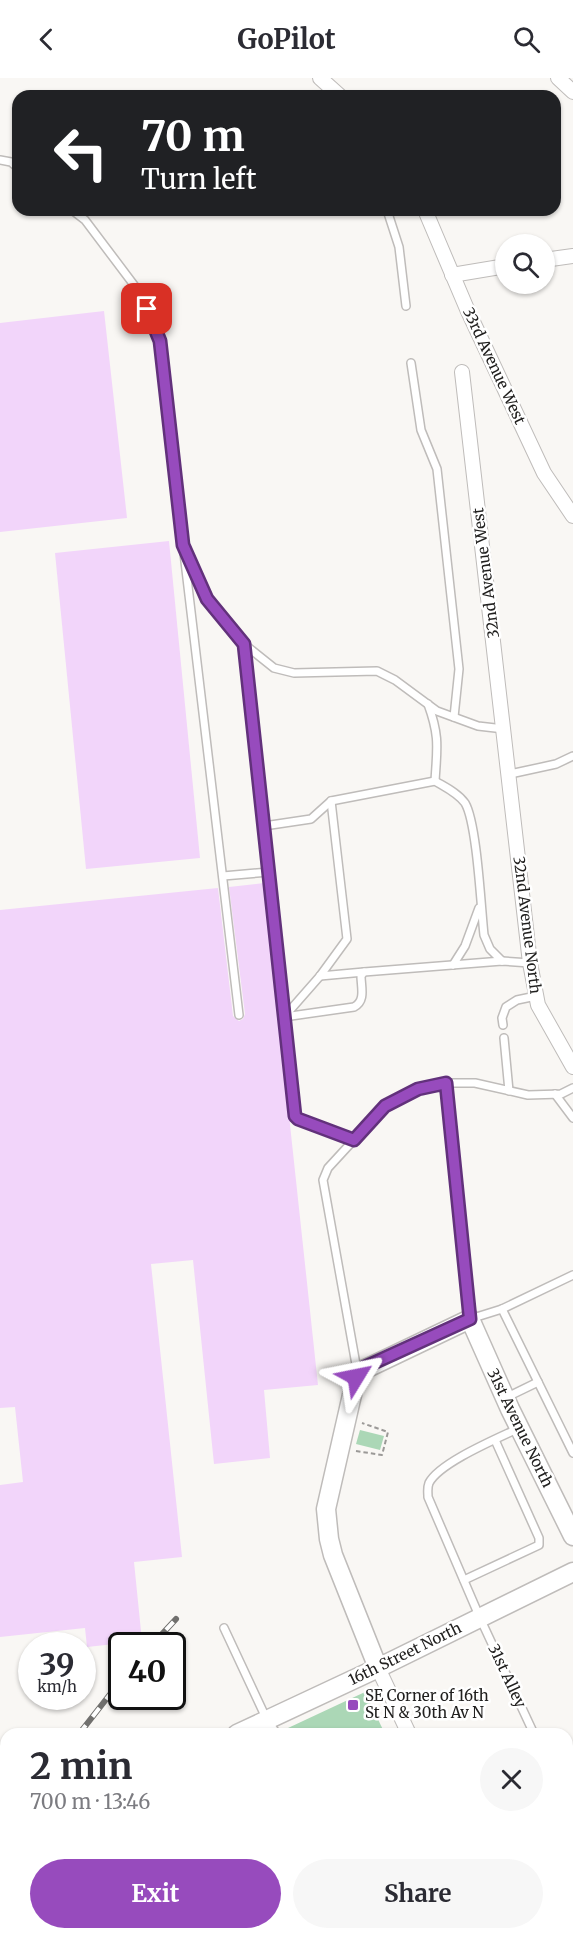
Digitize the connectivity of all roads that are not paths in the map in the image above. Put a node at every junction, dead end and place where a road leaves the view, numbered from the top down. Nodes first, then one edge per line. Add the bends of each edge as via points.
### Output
1 (320, 78) edge
2 (558, 78) edge
3 (333, 90) edge
4 (573, 92) edge
5 (80, 216) edge
6 (389, 216) edge
7 (428, 216) edge
8 (573, 256) edge
9 (555, 258) edge
10 (495, 268) edge
11 (453, 274) junction
12 (406, 306) dead end
13 (411, 363) dead end
14 (462, 372) dead end
15 (573, 516) edge
16 (183, 545) junction
17 (244, 644) junction
18 (428, 704) junction
19 (454, 717) junction
20 (504, 729) junction
21 (573, 756) edge
22 (510, 774) junction
23 (435, 781) junction
24 (331, 801) junction
25 (264, 826) junction
26 (269, 872) junction
27 (223, 876) junction
28 (481, 904) junction
29 (502, 961) junction
30 (530, 963) junction
31 (453, 965) junction
32 (364, 972) junction
33 (320, 976) junction
34 (536, 996) junction
35 (239, 1015) dead end
36 (284, 1017) junction
37 (503, 1025) dead end
38 (504, 1038) dead end
39 (573, 1067) edge
40 (446, 1083) junction
41 (573, 1088) edge
42 (509, 1091) junction
43 (555, 1094) junction
44 (573, 1118) edge
45 (354, 1140) junction
46 (573, 1275) edge
47 (502, 1309) junction
48 (470, 1319) junction
49 (357, 1373) junction
50 (538, 1382) junction
51 (505, 1398) junction
52 (519, 1428) junction
53 (495, 1440) junction
54 (573, 1453) edge
55 (573, 1536) edge
56 (573, 1572) edge
57 (464, 1580) junction
58 (480, 1618) junction
59 (224, 1628) dead end
60 (378, 1668) junction
61 (272, 1727) edge
62 (406, 1728) edge
63 (531, 1728) edge

1 - 3 street
2 - 4 street
5 - 16 lane via 140,292 160,341
6 - 12 lane via 399,247
7 - 11 street, 33rd Avenue West
8 - 9 street
10 - 11 street
11 - 15 street, 33rd Avenue West via 544,473
13 - 19 lane via 421,430 437,469 459,669
14 - 20 street, 32nd Avenue West
16 - 17 lane via 207,599
16 - 27 lane
17 - 18 lane via 274,668 294,673 377,671
17 - 25 lane
18 - 19 lane
18 - 23 lane via 438,747
19 - 20 lane via 478,726
20 - 22 street, 32nd Avenue West
21 - 22 lane
22 - 30 street, 32nd Avenue North
23 - 24 lane
23 - 28 lane via 465,804 472,828
24 - 25 lane via 311,819
24 - 33 lane via 346,939
25 - 26 lane
26 - 27 lane
26 - 36 lane
27 - 35 lane
28 - 29 lane via 484,935 490,950
28 - 31 lane
29 - 30 lane
29 - 31 lane
30 - 34 street, 32nd Avenue North
31 - 32 lane
32 - 33 lane
32 - 36 lane via 360,1004
33 - 36 lane
34 - 37 lane via 506,1007
34 - 39 street, 32nd Avenue North
36 - 45 lane via 296,1118
38 - 42 lane
40 - 42 lane via 474,1083
40 - 45 lane via 418,1089 385,1106
40 - 48 lane
41 - 43 lane
42 - 43 lane
43 - 44 lane
45 - 49 lane via 328,1168 323,1180
46 - 47 lane
47 - 48 lane
47 - 50 lane
48 - 49 street
48 - 51 street, 31st Avenue North
49 - 60 street via 326,1509 333,1556
50 - 51 lane
50 - 54 lane
51 - 52 street, 31st Avenue North
52 - 53 lane
52 - 55 street, 31st Avenue North
53 - 57 lane, 31st Alley via 436,1474 428,1486 428,1497
53 - 57 lane via 539,1545
56 - 58 street, 16th Street North
57 - 58 lane, 31st Alley
58 - 60 street, 16th Street North
58 - 63 lane, 31st Alley
59 - 61 lane
60 - 61 street, 16th Street North
60 - 62 street

